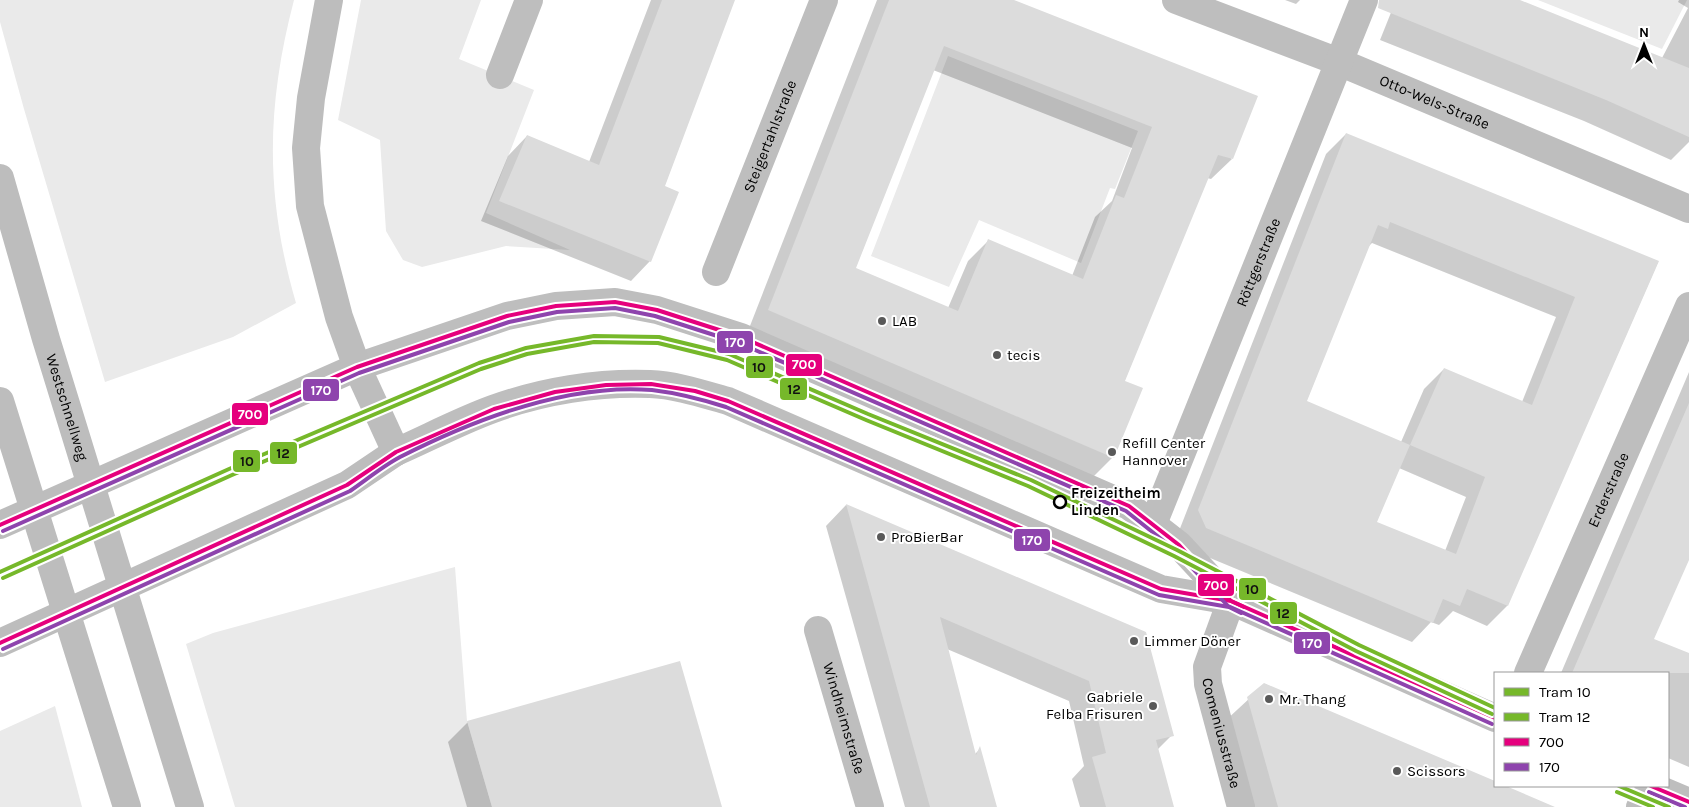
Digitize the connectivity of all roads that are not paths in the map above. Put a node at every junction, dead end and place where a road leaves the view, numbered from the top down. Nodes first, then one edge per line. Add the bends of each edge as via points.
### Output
1 (329, 0) edge
2 (529, 0) edge
3 (824, 0) edge
4 (1176, 0) edge
5 (1364, 0) edge
6 (1339, 62) junction
7 (500, 75) dead end
8 (0, 178) edge
9 (1689, 209) edge
10 (716, 272) dead end
11 (1689, 306) edge
12 (356, 367) junction
13 (0, 401) edge
14 (396, 452) junction
15 (1153, 524) junction
16 (0, 526) edge
17 (1231, 601) junction
18 (818, 630) dead end
19 (0, 643) edge
20 (1528, 672) edge
21 (1494, 718) edge
22 (1650, 787) edge
23 (1653, 787) edge
24 (1689, 802) edge
25 (127, 807) edge
26 (190, 807) edge
27 (870, 807) edge
28 (1241, 807) edge
29 (1640, 807) edge

1 - 12 main road via 311,98 306,148 310,206 329,285
2 - 7 street
3 - 10 street, Steigertahlstraße
4 - 6 street, Otto-Wels-Straße
5 - 6 street, Röttgerstraße
6 - 9 street, Otto-Wels-Straße
6 - 15 street, Röttgerstraße
8 - 26 main road, Westschnellweg via 46,339
11 - 20 street, Erderstraße
12 - 14 main road
12 - 15 street via 507,316 556,306 615,302 657,310 750,341 1129,506
12 - 16 main road
13 - 25 main road
14 - 17 street via 494,409 554,392 606,385 651,384 694,391 728,401 1161,589
14 - 19 main road via 347,486
15 - 17 street via 1179,545
17 - 21 street
17 - 28 street, Comeniusstraße via 1208,667 1208,684
18 - 27 street, Windheimstraße
22 - 29 street
23 - 24 street

